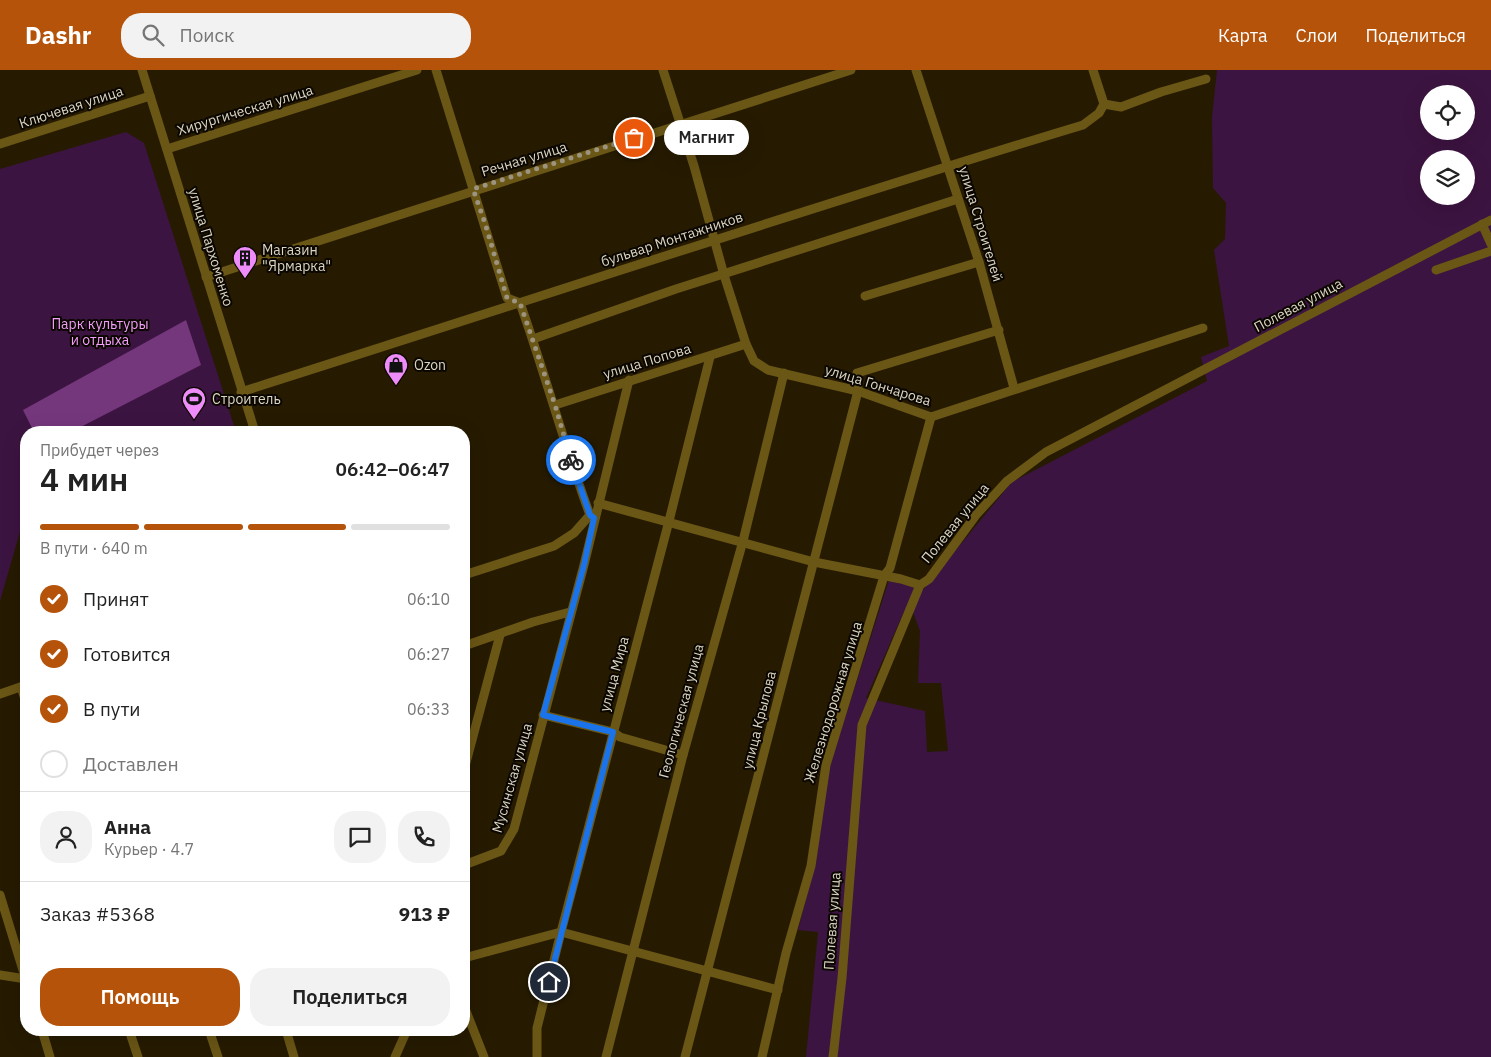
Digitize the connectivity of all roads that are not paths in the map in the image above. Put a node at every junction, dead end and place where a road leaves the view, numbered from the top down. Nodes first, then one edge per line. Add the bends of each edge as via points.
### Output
1 (142, 70) edge
2 (417, 70) edge
3 (436, 70) edge
4 (663, 70) edge
5 (851, 70) edge
6 (916, 70) edge
7 (1093, 70) edge
8 (1206, 79) dead end
9 (150, 96) junction
10 (1104, 104) junction
11 (680, 124) junction
12 (0, 144) edge
13 (167, 149) junction
14 (948, 166) junction
15 (473, 189) junction
16 (958, 199) junction
17 (1487, 222) edge
18 (713, 239) junction
19 (1491, 242) edge
20 (1491, 251) edge
21 (979, 262) junction
22 (1436, 270) dead end
23 (724, 275) junction
24 (206, 276) junction
25 (865, 296) dead end
26 (520, 303) junction
27 (1203, 328) dead end
28 (999, 330) junction
29 (533, 339) junction
30 (746, 344) junction
31 (710, 357) junction
32 (784, 373) junction
33 (629, 380) junction
34 (1014, 388) junction
35 (858, 391) junction
36 (241, 392) junction
37 (555, 405) junction
38 (931, 417) junction
39 (253, 426) edge
40 (598, 502) junction
41 (592, 516) junction
42 (669, 521) junction
43 (743, 541) junction
44 (814, 562) junction
45 (470, 573) edge
46 (884, 576) junction
47 (920, 585) junction
48 (570, 612) junction
49 (500, 634) junction
50 (470, 644) edge
51 (20, 687) edge
52 (0, 694) edge
53 (543, 715) junction
54 (613, 732) junction
55 (470, 747) edge
56 (683, 755) junction
57 (470, 863) edge
58 (0, 895) edge
59 (561, 932) junction
60 (632, 950) junction
61 (470, 956) edge
62 (20, 960) edge
63 (709, 970) junction
64 (0, 975) edge
65 (20, 979) edge
66 (778, 990) junction
67 (470, 1021) edge
68 (44, 1036) edge
69 (131, 1036) edge
70 (211, 1036) edge
71 (288, 1036) edge
72 (404, 1036) edge
73 (50, 1057) edge
74 (138, 1057) edge
75 (218, 1057) edge
76 (294, 1057) edge
77 (395, 1057) edge
78 (484, 1057) edge
79 (536, 1057) edge
80 (606, 1057) edge
81 (686, 1057) edge
82 (762, 1057) edge
83 (833, 1057) edge

1 - 9 street, улица Пархоменко
2 - 13 street, Хирургическая улица
3 - 15 street
4 - 11 street, улица Гончарова
5 - 11 street, Речная улица
6 - 14 street, улица Строителей
7 - 10 street
8 - 10 street via 1121,108
9 - 12 street, Ключевая улица
9 - 13 street, улица Пархоменко
10 - 14 street, бульвар Монтажников via 1084,125
11 - 15 street, Речная улица
11 - 18 street, улица Гончарова
13 - 24 street, улица Пархоменко
14 - 16 street, улица Строителей
14 - 18 street, бульвар Монтажников
15 - 24 street, Речная улица
15 - 26 street via 507,298
16 - 21 street, улица Строителей
16 - 23 street
17 - 19 street
17 - 47 street, Полевая улица via 1046,452 1007,481 976,515 929,579
18 - 23 street, улица Гончарова
18 - 26 street, бульвар Монтажников
20 - 22 street
21 - 25 street
21 - 28 street, улица Строителей
23 - 29 street
23 - 30 street, улица Гончарова
24 - 36 street, улица Пархоменко
26 - 29 street
26 - 36 street, бульвар Монтажников
27 - 34 street, улица Гончарова
28 - 34 street, улица Строителей
28 - 35 street, улица Крылова via 857,373
29 - 37 street
30 - 31 street, улица Попова
30 - 32 street, улица Гончарова via 754,361 768,370
31 - 33 street, улица Попова
31 - 42 street, улица Мира
32 - 35 street, улица Гончарова
32 - 43 street, Геологическая улица
33 - 37 street, улица Попова
33 - 40 street, Мусинская улица
34 - 38 street, улица Гончарова
35 - 38 street, улица Гончарова
35 - 44 street, улица Крылова
36 - 39 street, улица Пархоменко
37 - 41 street via 575,474
38 - 46 street, Железнодорожная улица via 890,568
40 - 41 street, Мусинская улица
40 - 42 street
41 - 45 street via 554,546
41 - 48 street, Мусинская улица
42 - 43 street
42 - 54 street, улица Мира
43 - 44 street
43 - 56 street, Геологическая улица
44 - 46 street
44 - 63 street, улица Крылова
46 - 47 street
46 - 66 street, Железнодорожная улица via 826,765 811,866
47 - 83 street, Полевая улица via 862,725
48 - 49 street
48 - 53 street, Мусинская улица
49 - 50 street
49 - 55 street
51 - 52 street
53 - 54 street
53 - 57 street, Мусинская улица via 514,829 506,846 494,855
54 - 56 street via 620,737
54 - 59 street, улица Мира
56 - 60 street, Геологическая улица
58 - 62 street
59 - 60 street
59 - 61 street
59 - 79 street, улица Мира via 537,1028
60 - 63 street
60 - 80 street, Геологическая улица
63 - 66 street
63 - 81 street, улица Крылова
64 - 65 street
66 - 82 street, Железнодорожная улица
67 - 78 street
68 - 73 street
69 - 74 street
70 - 75 street
71 - 76 street
72 - 77 street

